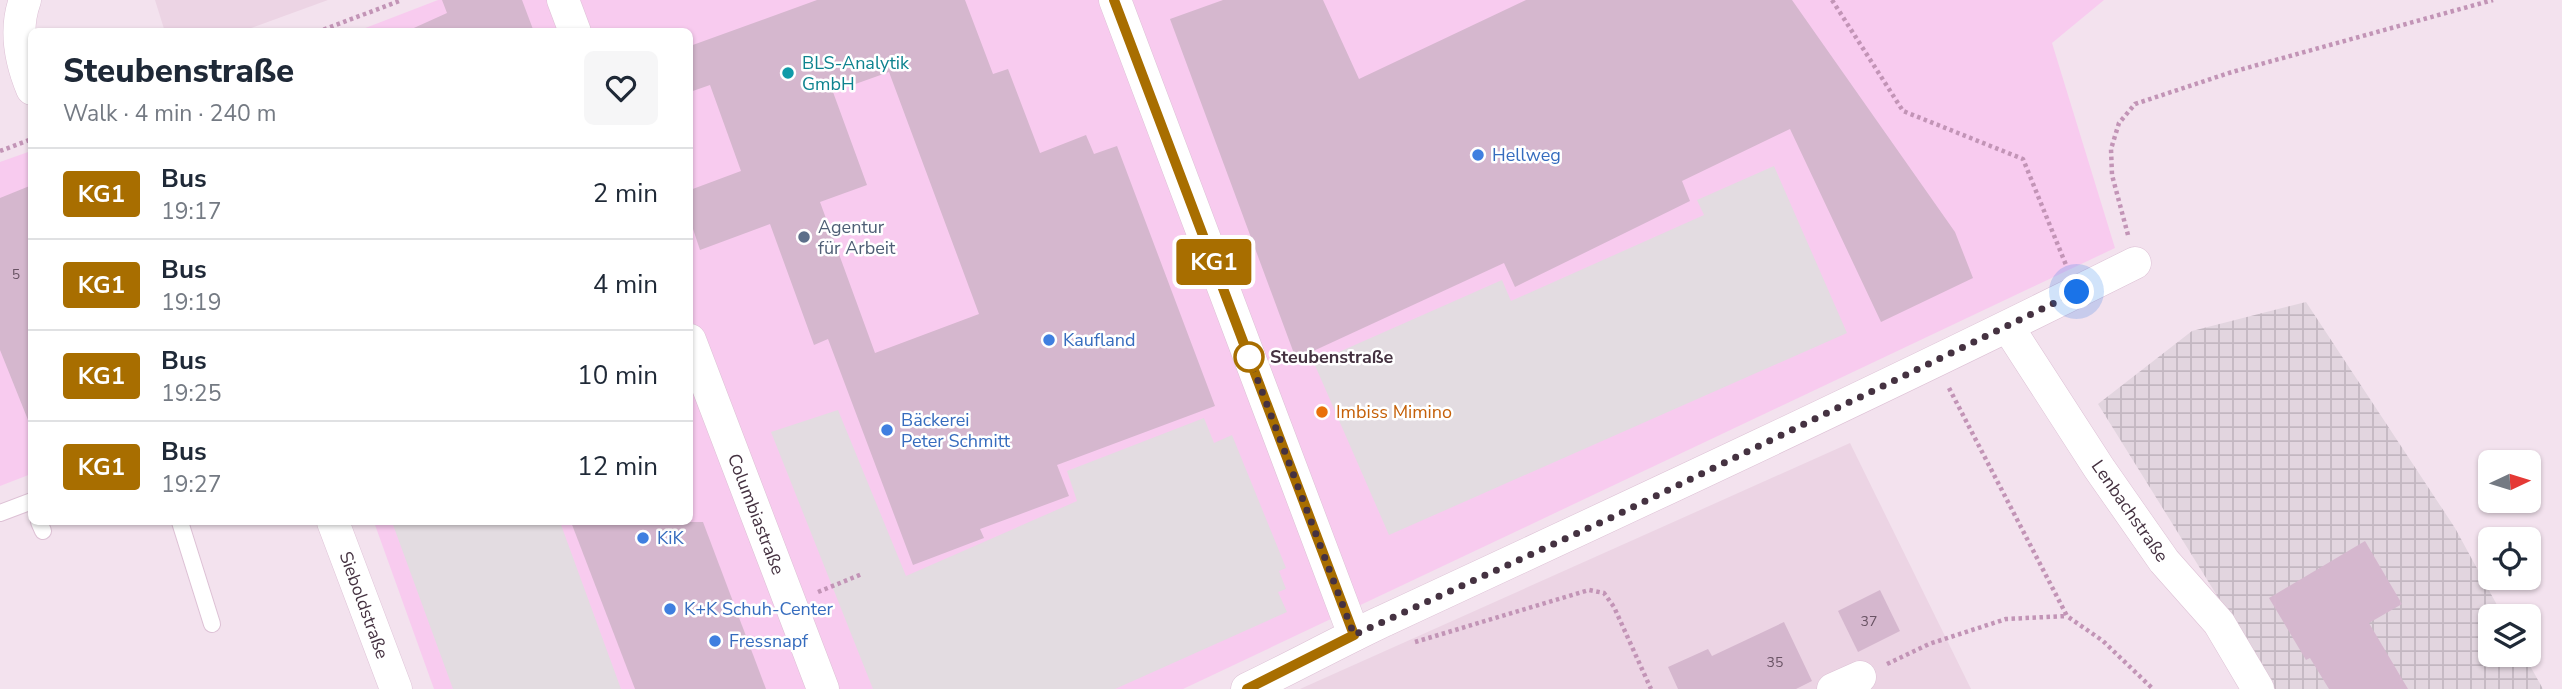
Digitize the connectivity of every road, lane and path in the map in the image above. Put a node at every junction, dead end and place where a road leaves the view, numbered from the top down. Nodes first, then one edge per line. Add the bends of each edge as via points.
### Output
1 (25, 0) edge
2 (402, 0) edge
3 (563, 0) edge
4 (1115, 0) edge
5 (1832, 0) edge
6 (2493, 0) edge
7 (328, 28) edge
8 (574, 28) edge
9 (28, 79) edge
10 (28, 140) edge
11 (0, 150) edge
12 (2135, 263) joint
13 (2077, 292) junction
14 (2008, 327) junction
15 (693, 348) edge
16 (1936, 362) junction
17 (28, 503) edge
18 (0, 513) edge
19 (181, 525) edge
20 (334, 525) edge
21 (862, 574) dead end
22 (810, 595) dead end
23 (2067, 616) junction
24 (212, 624) dead end
25 (1366, 629) junction
26 (1846, 683) edge
27 (396, 689) edge
28 (823, 689) edge
29 (1247, 689) edge
30 (1651, 689) edge
31 (2153, 689) edge
32 (2258, 689) edge

1 - 9 street via 19,38
2 - 7 path
3 - 8 street
4 - 25 street
5 - 13 path via 1903,111 2023,159
6 - 12 path via 2232,72 2136,104 2119,123 2111,149 2112,175
10 - 11 path
12 - 13 street
13 - 14 street
14 - 16 street
14 - 32 street, Lenbachstraße via 2099,468 2164,561 2219,624
15 - 28 street, Columbiastraße
16 - 23 path
16 - 25 street
17 - 18 lane
19 - 24 lane
20 - 27 street, Sieboldstraße
21 - 22 path
23 - 26 path via 2007,619 1929,644
23 - 31 path via 2103,641
25 - 29 street
25 - 30 path via 1397,646 1589,590 1604,593

